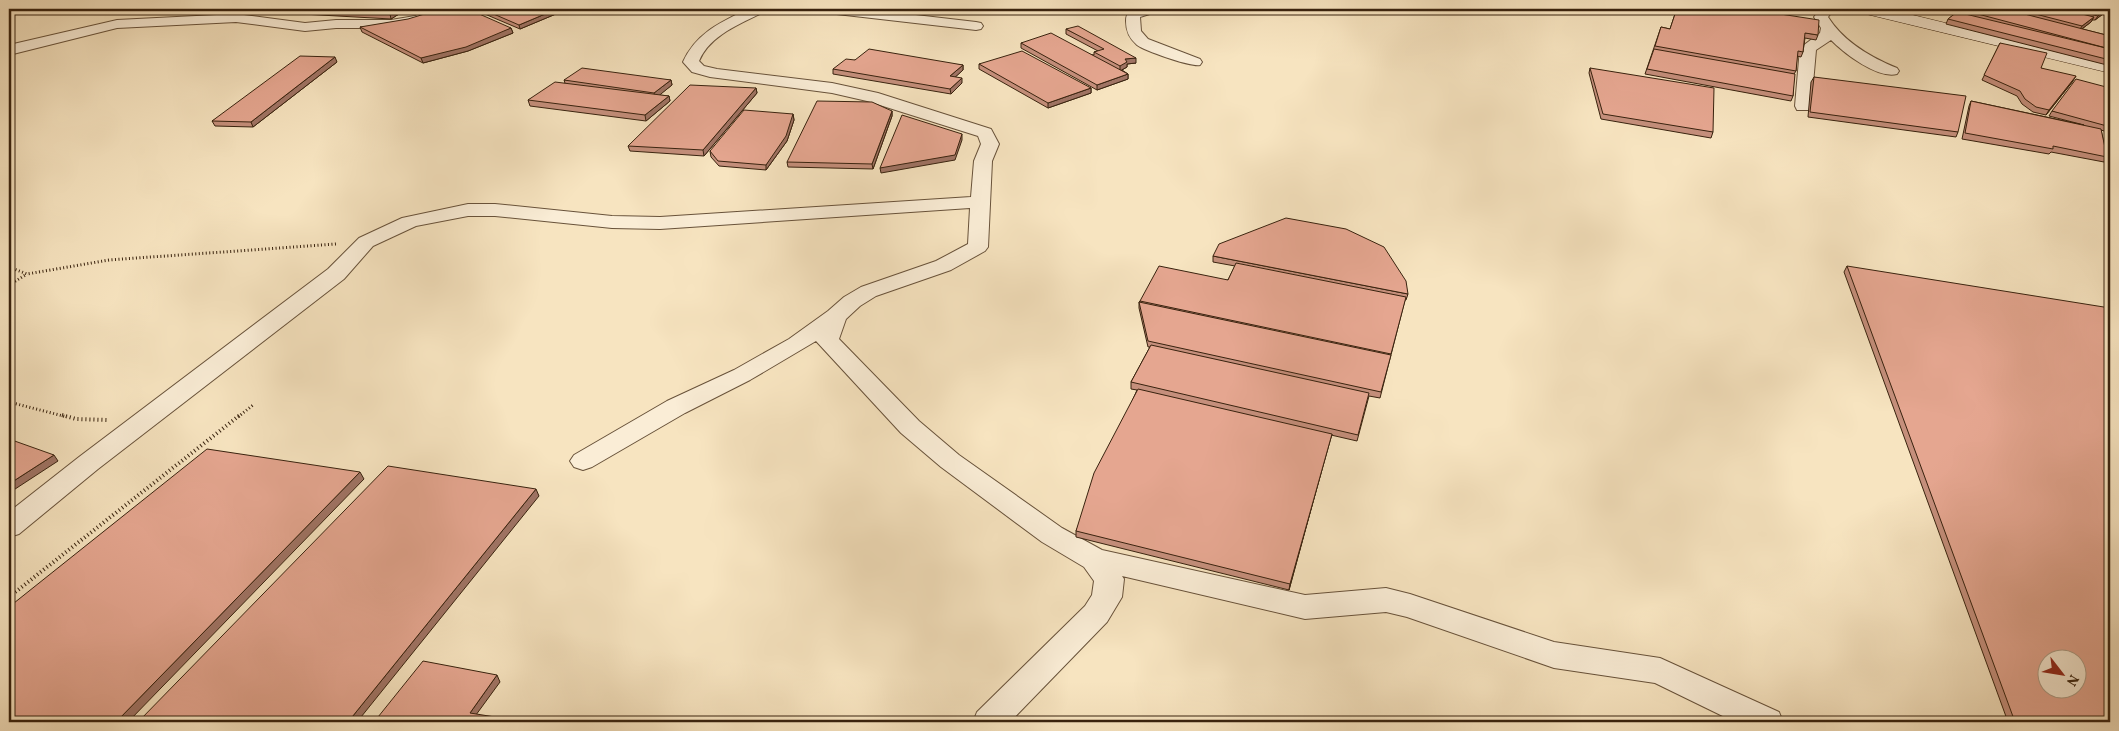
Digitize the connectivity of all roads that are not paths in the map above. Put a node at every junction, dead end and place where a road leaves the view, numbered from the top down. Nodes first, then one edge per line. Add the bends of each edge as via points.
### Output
1 (446, 9) edge
2 (759, 9) edge
3 (828, 9) edge
4 (1151, 9) edge
5 (1827, 9) edge
6 (1868, 9) edge
7 (976, 26) dead end
8 (1828, 28) junction
9 (9, 50) edge
10 (1194, 62) dead end
11 (2110, 68) edge
12 (1891, 71) dead end
13 (1803, 106) dead end
14 (980, 202) junction
15 (836, 316) junction
16 (583, 462) dead end
17 (9, 527) edge
18 (1094, 559) junction
19 (989, 722) edge
20 (1767, 722) edge

1 - 9 street via 418,20 391,24 305,27 236,18 117,24
2 - 14 street via 707,38 694,52 691,62 698,69 716,74 872,96 985,133 990,144 983,161
3 - 7 street
4 - 10 street via 1133,15 1134,32 1144,42
5 - 8 street via 1821,17
6 - 11 street
8 - 12 street via 1856,54
8 - 13 street via 1828,35 1808,48
14 - 15 street via 978,247 946,266 881,285 857,297
14 - 17 street via 660,223 468,210 409,222 366,242 336,274 79,469
15 - 16 street via 797,344 742,376 676,407
15 - 18 street via 827,340 910,427 950,461 1052,535
18 - 19 street via 1109,579 1107,597 1096,614
18 - 20 street via 1305,607 1386,600 1554,655 1660,671

